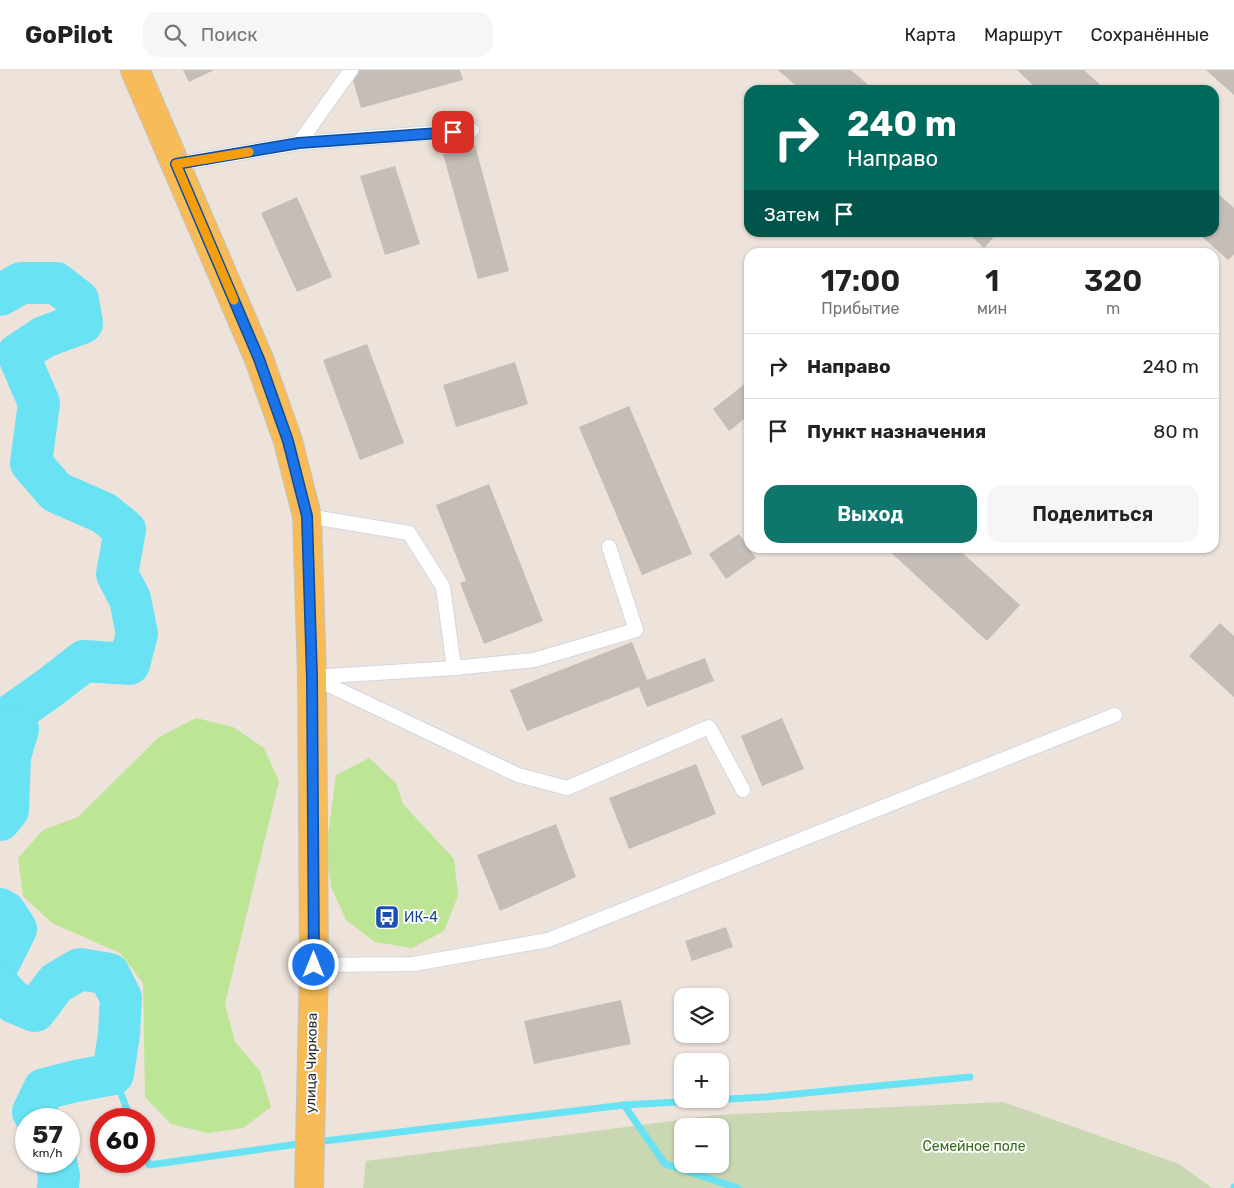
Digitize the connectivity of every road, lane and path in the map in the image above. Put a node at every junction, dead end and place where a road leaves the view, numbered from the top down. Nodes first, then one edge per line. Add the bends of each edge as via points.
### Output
1 (135, 70) edge
2 (351, 70) edge
3 (472, 130) dead end
4 (299, 143) junction
5 (176, 164) junction
6 (307, 516) junction
7 (609, 547) dead end
8 (454, 668) junction
9 (312, 678) junction
10 (1115, 715) dead end
11 (743, 790) dead end
12 (314, 965) junction
13 (308, 1188) edge

1 - 5 main road, улица Чиркова
2 - 4 lane
3 - 4 lane
4 - 5 lane
5 - 6 main road, улица Чиркова via 259,359 288,441
6 - 8 lane via 409,533 443,587
6 - 9 main road, улица Чиркова
7 - 8 lane via 636,630 534,660
8 - 9 lane
9 - 11 lane via 518,775 567,788 709,727
9 - 12 main road, улица Чиркова
10 - 12 lane via 548,940 414,964
12 - 13 main road, улица Чиркова

